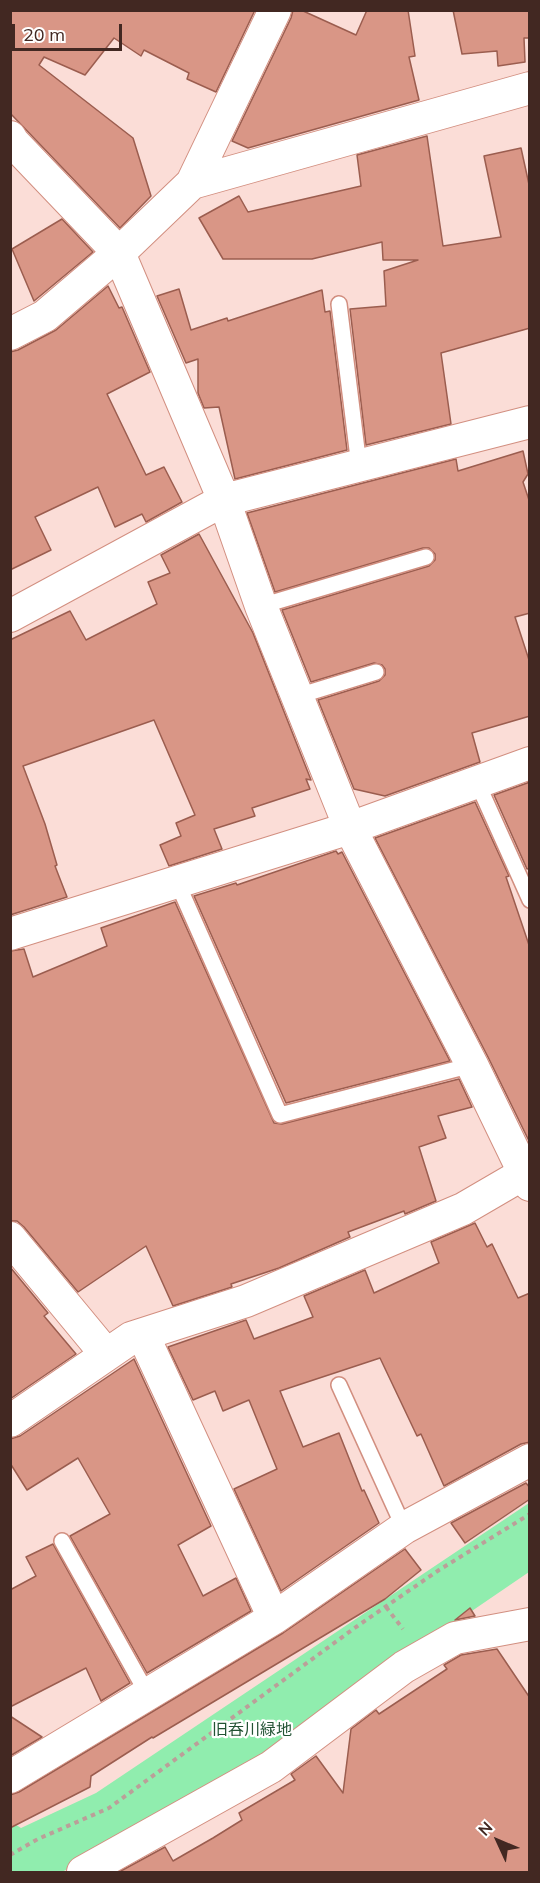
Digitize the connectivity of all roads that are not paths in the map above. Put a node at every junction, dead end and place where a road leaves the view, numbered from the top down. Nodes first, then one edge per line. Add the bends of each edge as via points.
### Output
1 (275, 10) edge
2 (530, 88) edge
3 (10, 137) edge
4 (192, 183) junction
5 (119, 253) junction
6 (339, 304) dead end
7 (10, 334) edge
8 (530, 422) edge
9 (359, 466) junction
10 (224, 500) junction
11 (426, 557) dead end
12 (261, 606) junction
13 (10, 616) edge
14 (376, 672) dead end
15 (298, 696) junction
16 (530, 764) edge
17 (477, 782) junction
18 (350, 828) junction
19 (177, 882) junction
20 (530, 900) edge
21 (10, 934) edge
22 (472, 1065) junction
23 (528, 1176) edge
24 (10, 1238) edge
25 (143, 1335) junction
26 (106, 1354) junction
27 (339, 1385) dead end
28 (10, 1421) edge
29 (530, 1460) edge
30 (404, 1528) junction
31 (62, 1541) dead end
32 (274, 1618) junction
33 (530, 1624) edge
34 (148, 1695) junction
35 (10, 1777) edge
36 (83, 1872) edge

1 - 4 street
2 - 4 street
3 - 5 street
4 - 5 street
5 - 7 street via 45,316
5 - 10 street
6 - 9 lane
8 - 9 street
9 - 10 street
10 - 12 street
10 - 13 street
11 - 12 lane
12 - 15 street
14 - 15 lane
15 - 18 street
16 - 17 street
17 - 18 street
17 - 20 lane
18 - 19 street
18 - 22 street
19 - 21 street
19 - 22 lane via 280,1115
22 - 23 street
23 - 25 street via 452,1214 246,1301
24 - 26 street
25 - 26 street
25 - 32 street
26 - 28 street
27 - 30 lane
29 - 30 street
30 - 32 street
31 - 34 lane
32 - 34 street
33 - 36 street via 455,1638 404,1667 271,1767
34 - 35 street

